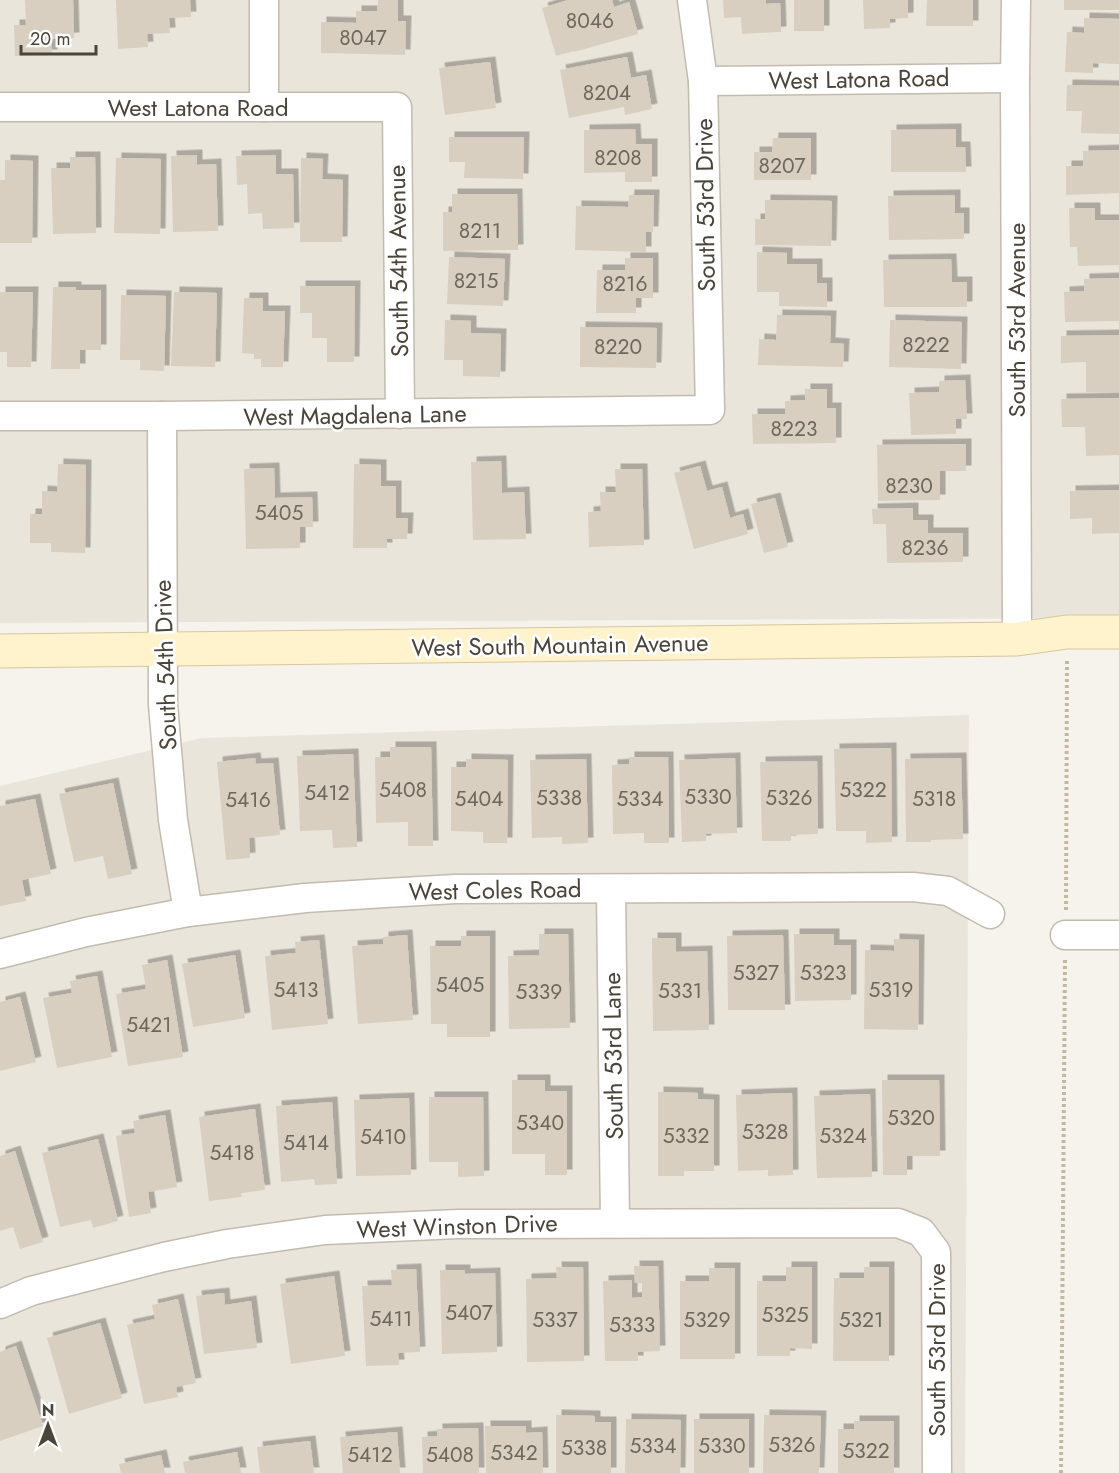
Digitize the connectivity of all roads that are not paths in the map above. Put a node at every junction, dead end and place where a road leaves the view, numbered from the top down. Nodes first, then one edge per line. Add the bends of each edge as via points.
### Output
1 (264, 0) edge
2 (692, 0) edge
3 (1016, 0) edge
4 (1015, 78) junction
5 (703, 81) junction
6 (0, 107) edge
7 (264, 107) junction
8 (397, 107) joint
9 (710, 410) joint
10 (400, 414) junction
11 (0, 416) edge
12 (162, 417) junction
13 (1119, 632) edge
14 (1017, 639) junction
15 (163, 649) junction
16 (0, 651) edge
17 (611, 889) junction
18 (188, 912) junction
19 (990, 914) dead end
20 (1065, 935) road end
21 (1119, 935) edge
22 (0, 954) edge
23 (615, 1223) junction
24 (921, 1232) joint
25 (0, 1304) edge
26 (937, 1473) edge

1 - 7 street
2 - 5 street, South 53rd Drive
3 - 4 street, South 53rd Avenue
4 - 5 street, West Latona Road
4 - 14 street, South 53rd Avenue
5 - 9 street, South 53rd Drive
6 - 7 street, West Latona Road
7 - 8 street, West Latona Road
8 - 10 street, South 54th Avenue
9 - 10 street, West Magdalena Lane
10 - 12 street, West Magdalena Lane
11 - 12 street, West Magdalena Lane
12 - 15 street, South 54th Drive
13 - 14 street, West South Mountain Avenue via 1067,632
14 - 15 street, West South Mountain Avenue
15 - 16 street, West South Mountain Avenue
15 - 18 street, South 54th Drive via 172,820
17 - 18 street, West Coles Road via 385,892
17 - 19 street, West Coles Road via 913,888 948,891
17 - 23 street, South 53rd Lane
18 - 22 street, West Coles Road
20 - 21 street
23 - 24 street, West Winston Drive via 898,1223
23 - 25 street, West Winston Drive via 325,1230 164,1257 31,1291
24 - 26 street, South 53rd Drive via 936,1252

